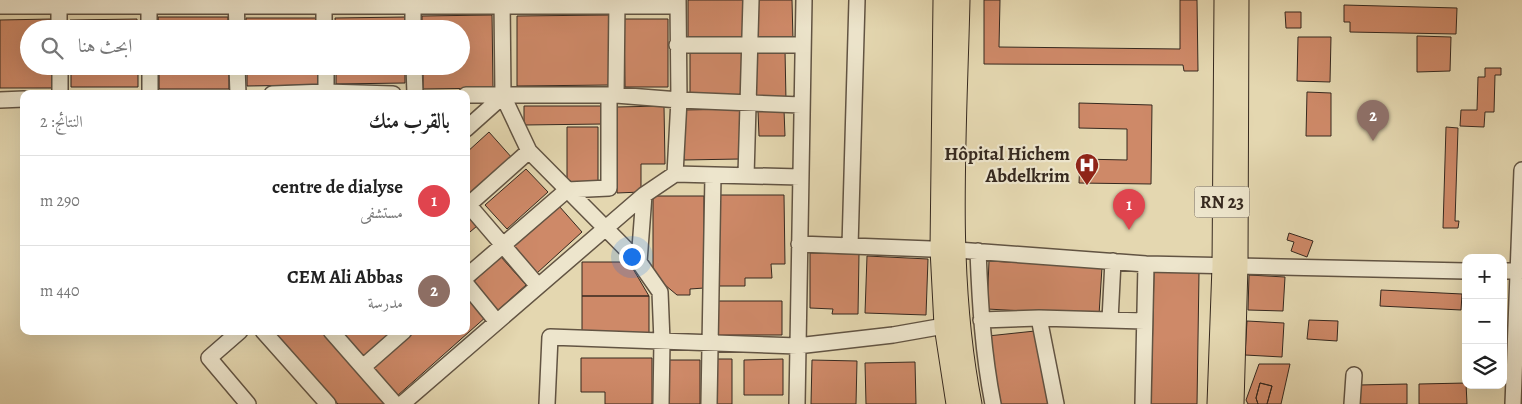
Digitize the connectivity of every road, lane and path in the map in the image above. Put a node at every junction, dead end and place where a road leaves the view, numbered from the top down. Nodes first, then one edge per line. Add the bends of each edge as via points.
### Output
1 (751, 0) edge
2 (804, 0) edge
3 (857, 0) edge
4 (943, 0) edge
5 (960, 0) edge
6 (1224, 0) edge
7 (1239, 0) edge
8 (59, 3) edge
9 (149, 3) edge
10 (236, 3) edge
11 (324, 3) edge
12 (413, 3) edge
13 (502, 3) edge
14 (617, 3) edge
15 (678, 3) edge
16 (0, 6) edge
17 (59, 20) edge
18 (149, 20) edge
19 (236, 20) edge
20 (324, 20) edge
21 (414, 20) edge
22 (750, 44) junction
23 (678, 45) junction
24 (802, 45) junction
25 (60, 75) edge
26 (150, 75) edge
27 (237, 75) edge
28 (326, 75) edge
29 (414, 75) edge
30 (60, 90) edge
31 (150, 90) edge
32 (238, 90) edge
33 (326, 90) edge
34 (415, 90) edge
35 (470, 95) edge
36 (613, 95) junction
37 (504, 96) junction
38 (20, 99) edge
39 (0, 100) edge
40 (679, 100) junction
41 (747, 103) junction
42 (801, 104) junction
43 (470, 126) edge
44 (529, 151) junction
45 (1522, 170) edge
46 (675, 174) junction
47 (713, 175) junction
48 (746, 176) junction
49 (800, 177) junction
50 (567, 190) junction
51 (644, 196) junction
52 (470, 202) edge
53 (470, 209) edge
54 (605, 228) junction
55 (799, 244) junction
56 (502, 246) junction
57 (850, 246) junction
58 (948, 250) junction
59 (978, 252) junction
60 (1113, 261) junction
61 (639, 262) junction
62 (1146, 264) junction
63 (1230, 266) junction
64 (1462, 270) edge
65 (1507, 271) edge
66 (1519, 272) junction
67 (470, 274) edge
68 (538, 286) junction
69 (470, 289) edge
70 (1039, 318) junction
71 (981, 320) junction
72 (1110, 320) junction
73 (497, 322) junction
74 (1144, 322) junction
75 (944, 326) junction
76 (235, 335) edge
77 (266, 335) edge
78 (335, 335) edge
79 (399, 335) edge
80 (662, 341) junction
81 (710, 342) junction
82 (797, 346) junction
83 (363, 366) junction
84 (1354, 375) dead end
85 (1518, 378) edge
86 (248, 404) edge
87 (328, 404) edge
88 (395, 404) edge
89 (402, 404) edge
90 (547, 404) edge
91 (661, 404) edge
92 (709, 404) edge
93 (797, 404) edge
94 (956, 404) edge
95 (972, 404) edge
96 (993, 404) edge
97 (1056, 404) edge
98 (1143, 404) edge
99 (1217, 404) edge
100 (1234, 404) edge
101 (1352, 404) edge
102 (1514, 404) edge

1 - 22 street
2 - 24 street
3 - 57 street
4 - 58 main road
5 - 58 main road via 956,186
6 - 63 main road, RN 23
7 - 63 main road, RN 23
8 - 9 street
8 - 16 street
8 - 17 street
9 - 10 street
9 - 18 street
10 - 11 street
10 - 19 street
11 - 12 street
11 - 20 street
12 - 13 street
12 - 21 street
13 - 14 street
13 - 37 street
14 - 15 street
14 - 36 street
15 - 23 street
22 - 23 street
22 - 24 street
22 - 41 street
23 - 40 street
24 - 42 street
25 - 30 street
26 - 31 street
27 - 32 street
28 - 33 street
29 - 34 street
35 - 37 street
36 - 37 street
36 - 40 street
36 - 50 street via 609,188
37 - 43 street
37 - 44 street
38 - 39 street
40 - 41 street
40 - 46 street
41 - 42 street
41 - 48 street
42 - 49 street
44 - 50 street
44 - 52 street
45 - 66 street
46 - 47 street
46 - 51 street
47 - 48 street
47 - 81 street
48 - 49 street
49 - 55 street
50 - 54 street
50 - 56 street
51 - 54 street
51 - 61 street
53 - 56 street
54 - 61 street
54 - 68 street
55 - 57 street
55 - 82 street
56 - 67 street
56 - 68 street
57 - 58 street
58 - 59 street
58 - 75 main road
58 - 95 main road
59 - 60 street
59 - 71 street
60 - 62 street
60 - 72 street
61 - 80 street via 660,292
62 - 63 street
62 - 74 street
63 - 64 street
63 - 99 main road, RN 23
63 - 100 main road, RN 23
65 - 66 street
66 - 85 street
68 - 73 street
69 - 73 street
70 - 71 street
70 - 72 street
70 - 97 street
71 - 96 street
72 - 74 street
73 - 89 street
74 - 98 street
75 - 82 street
75 - 94 main road
76 - 86 street via 209,358
77 - 87 street
78 - 83 street
79 - 83 street
80 - 81 street
80 - 90 street via 550,337
80 - 91 street
81 - 82 street
81 - 92 street
82 - 93 street
83 - 88 street
84 - 101 street
85 - 102 street

